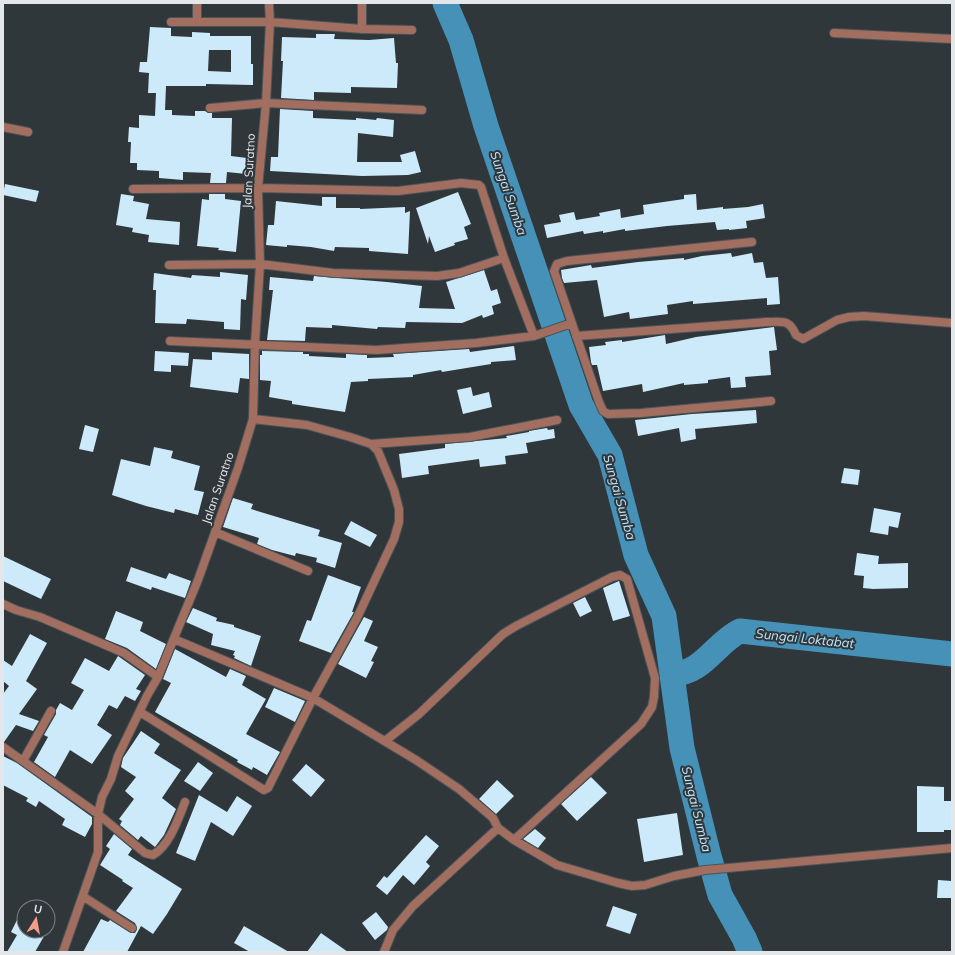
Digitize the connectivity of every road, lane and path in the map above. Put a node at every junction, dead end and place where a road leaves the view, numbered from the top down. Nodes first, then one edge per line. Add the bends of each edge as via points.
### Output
1 (197, 3) edge
2 (269, 3) edge
3 (362, 3) edge
4 (171, 22) dead end
5 (196, 22) junction
6 (270, 22) junction
7 (362, 29) junction
8 (412, 30) dead end
9 (834, 33) dead end
10 (952, 39) edge
11 (266, 103) junction
12 (210, 108) dead end
13 (422, 110) dead end
14 (3, 127) edge
15 (28, 132) dead end
16 (258, 188) junction
17 (132, 190) dead end
18 (752, 242) dead end
19 (504, 258) junction
20 (260, 264) junction
21 (170, 265) dead end
22 (952, 323) edge
23 (569, 324) junction
24 (534, 336) junction
25 (576, 336) junction
26 (170, 341) dead end
27 (255, 344) junction
28 (771, 401) dead end
29 (253, 419) junction
30 (557, 420) dead end
31 (371, 444) junction
32 (215, 532) junction
33 (308, 571) dead end
34 (3, 604) edge
35 (174, 638) junction
36 (158, 677) junction
37 (313, 698) junction
38 (51, 711) dead end
39 (140, 712) junction
40 (385, 742) junction
41 (3, 747) edge
42 (23, 761) junction
43 (184, 802) dead end
44 (98, 814) junction
45 (498, 828) junction
46 (514, 840) junction
47 (952, 848) edge
48 (84, 897) junction
49 (132, 928) dead end
50 (63, 952) edge
51 (384, 952) edge

1 - 5 street
2 - 6 street, Jalan Suratno
3 - 7 street
4 - 5 street
5 - 6 street
6 - 7 street
6 - 11 street, Jalan Suratno
7 - 8 street
9 - 10 street
11 - 12 street
11 - 13 street
11 - 16 street, Jalan Suratno
14 - 15 street
16 - 17 street
16 - 19 street via 398,192 461,182 479,185 482,187
16 - 20 street, Jalan Suratno
18 - 23 street via 557,264 554,271
19 - 20 street via 459,273 437,276 333,273
19 - 24 street
20 - 21 street
20 - 27 street, Jalan Suratno
22 - 25 street via 849,317 837,320 803,339 796,335 786,322
23 - 24 street
23 - 25 street
24 - 27 street via 376,350
25 - 28 street via 603,411 608,414
26 - 27 street
27 - 29 street, Jalan Suratno
29 - 31 street via 307,425
29 - 32 street, Jalan Suratno
30 - 31 street via 470,437
31 - 37 street via 378,451 394,490 399,509 399,522 394,539 357,618
32 - 33 street
32 - 35 street, Jalan Suratno
34 - 36 street via 124,653
35 - 36 street, Jalan Suratno
35 - 37 street
36 - 39 street, Jalan Suratno
37 - 39 street via 266,790
37 - 40 street
38 - 42 street
39 - 44 street, Jalan Suratno via 118,756
40 - 45 street via 459,789 494,818
40 - 46 street via 419,714 503,634 612,577 620,575 627,579 655,678 652,707 641,724
41 - 42 street
42 - 44 street
43 - 44 street via 174,830 153,855 144,853
44 - 48 street, Jalan Suratno via 98,852
45 - 46 street
45 - 51 street via 412,906 393,930
46 - 47 street via 557,865 632,886 705,870
48 - 49 street
48 - 50 street, Jalan Suratno

